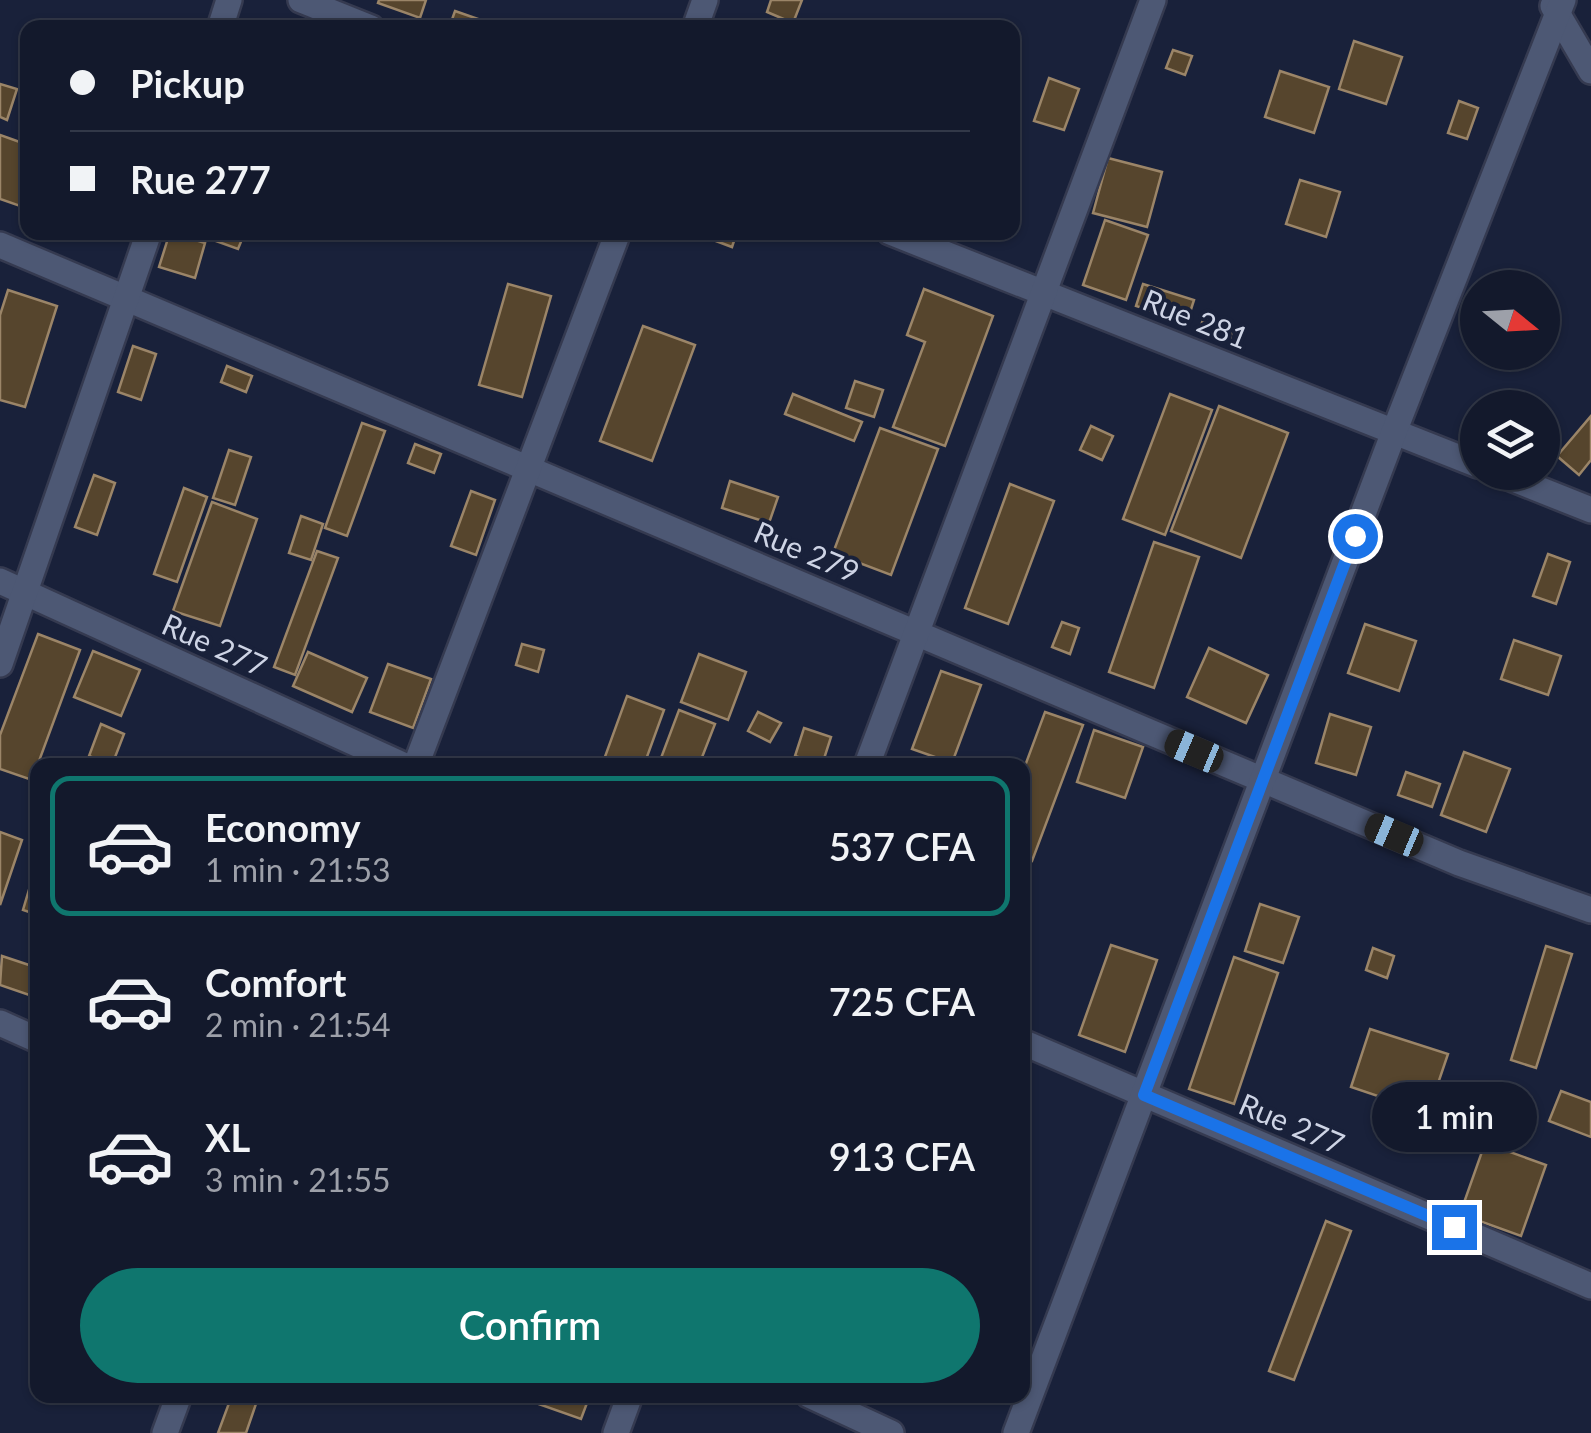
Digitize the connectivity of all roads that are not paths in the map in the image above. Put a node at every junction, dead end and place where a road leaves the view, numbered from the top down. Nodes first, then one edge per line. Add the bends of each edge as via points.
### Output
1 (301, 0) edge
2 (1154, 0) edge
3 (1557, 5) edge
4 (351, 20) edge
5 (1591, 71) edge
6 (145, 240) edge
7 (615, 240) edge
8 (910, 240) edge
9 (0, 245) edge
10 (1044, 293) junction
11 (126, 298) junction
12 (1394, 432) junction
13 (1460, 458) edge
14 (528, 469) junction
15 (1541, 490) edge
16 (1591, 510) edge
17 (0, 581) edge
18 (25, 592) junction
19 (916, 633) junction
20 (0, 664) edge
21 (388, 758) edge
22 (419, 758) edge
23 (870, 758) edge
24 (1264, 780) junction
25 (1591, 910) edge
26 (0, 1023) edge
27 (30, 1036) edge
28 (1030, 1045) edge
29 (1144, 1095) junction
30 (1591, 1286) edge
31 (1030, 1396) edge
32 (176, 1403) edge
33 (627, 1403) edge
34 (826, 1403) edge
35 (1027, 1403) edge
36 (165, 1433) edge
37 (616, 1433) edge
38 (891, 1433) edge
39 (1016, 1433) edge

1 - 4 street
2 - 10 street
3 - 5 street
3 - 12 street
6 - 11 street
7 - 14 street
8 - 10 street, Rue 281
9 - 11 street, Rue 279
10 - 12 street, Rue 281
10 - 19 street
11 - 14 street, Rue 279
11 - 18 street
12 - 13 street, Rue 281
12 - 24 street
14 - 19 street, Rue 279
14 - 22 street
15 - 16 street
17 - 18 street, Rue 277
18 - 20 street
18 - 21 street, Rue 277
19 - 23 street
19 - 24 street, Rue 279
24 - 25 street, Rue 279 via 1459,863
24 - 29 street
26 - 27 street
28 - 29 street, Rue 277
29 - 30 street, Rue 277
29 - 31 street
32 - 36 street
33 - 37 street
34 - 38 street
35 - 39 street

